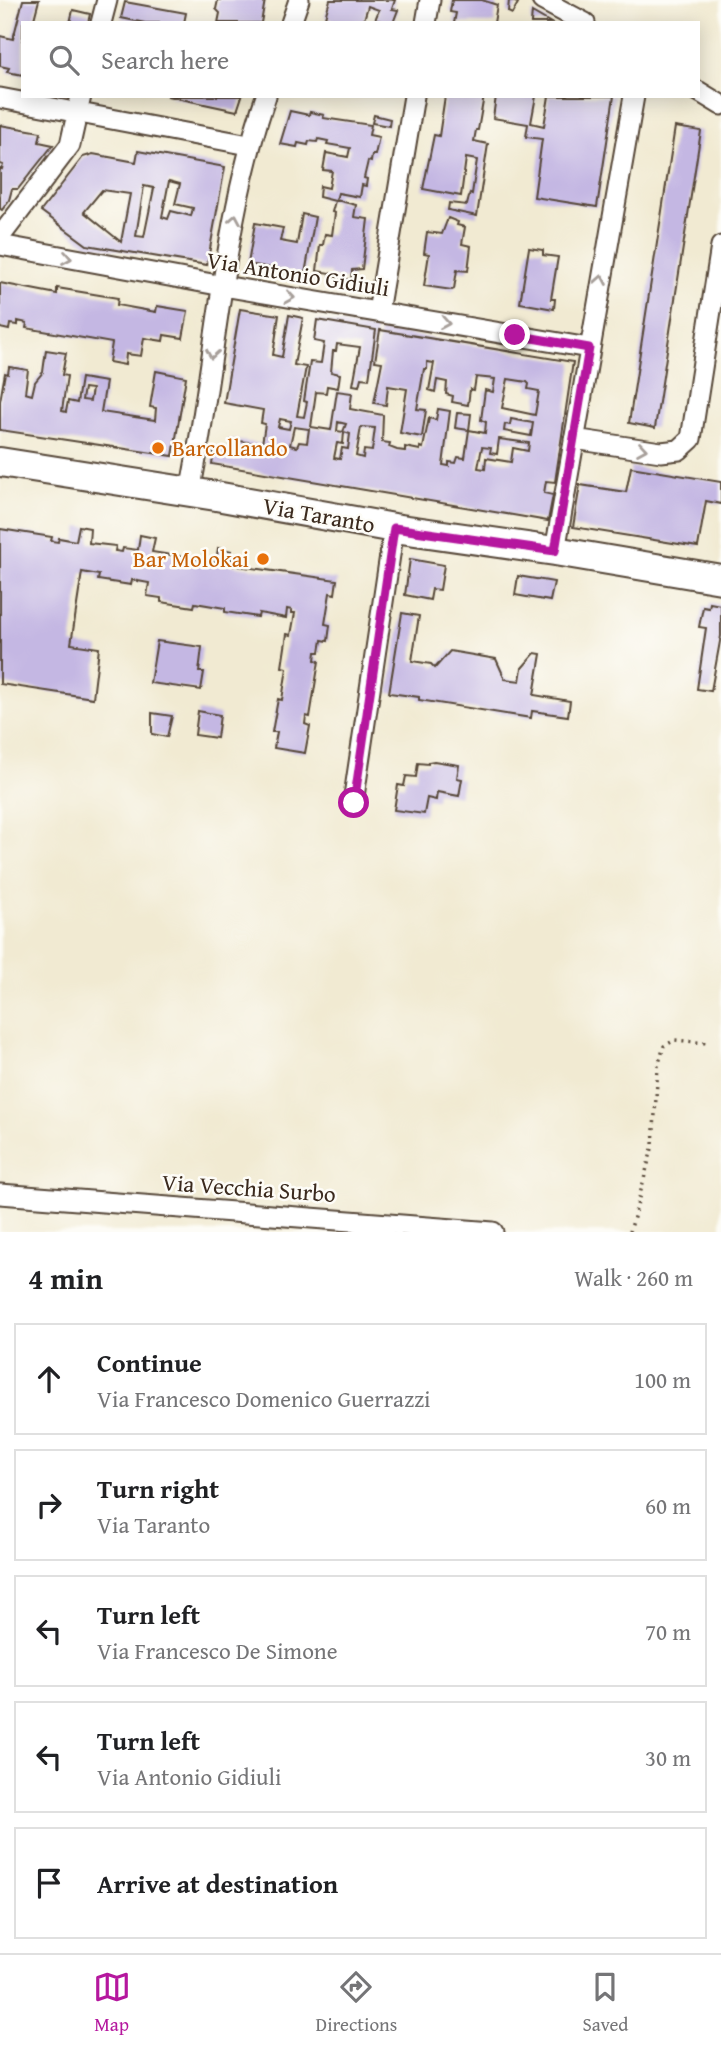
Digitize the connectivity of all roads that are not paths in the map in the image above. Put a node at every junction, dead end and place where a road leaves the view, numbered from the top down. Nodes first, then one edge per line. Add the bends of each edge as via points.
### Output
1 (107, 0) edge
2 (299, 0) edge
3 (430, 0) edge
4 (542, 0) edge
5 (102, 21) edge
6 (292, 21) edge
7 (426, 21) edge
8 (581, 21) edge
9 (700, 92) edge
10 (0, 98) edge
11 (265, 98) edge
12 (414, 98) edge
13 (634, 98) edge
14 (79, 104) edge
15 (721, 105) edge
16 (249, 145) junction
17 (0, 237) edge
18 (0, 245) edge
19 (721, 246) edge
20 (223, 286) junction
21 (378, 312) junction
22 (589, 348) junction
23 (574, 439) junction
24 (0, 462) edge
25 (190, 492) junction
26 (394, 528) junction
27 (555, 551) junction
28 (721, 579) edge
29 (354, 803) dead end
30 (0, 1194) edge
31 (494, 1232) edge

1 - 5 street
2 - 6 street
3 - 7 street
4 - 8 street
9 - 15 street
10 - 14 street
11 - 16 street
12 - 21 street
22 -> 13 street
14 - 16 street
14 - 17 street via 70,145
20 -> 16 street
18 -> 20 street, Via Antonio Gidiuli
23 -> 19 street via 661,452 680,450 691,439
20 -> 21 street, Via Antonio Gidiuli
20 -> 25 street
21 -> 22 street, Via Antonio Gidiuli
22 - 23 street
23 - 27 street
24 - 25 main road, Via Taranto
25 - 26 main road, Via Taranto
26 - 27 main road, Via Taranto
26 - 29 street
27 - 28 main road, Via Taranto
30 - 31 street, Via Vecchia Surbo

